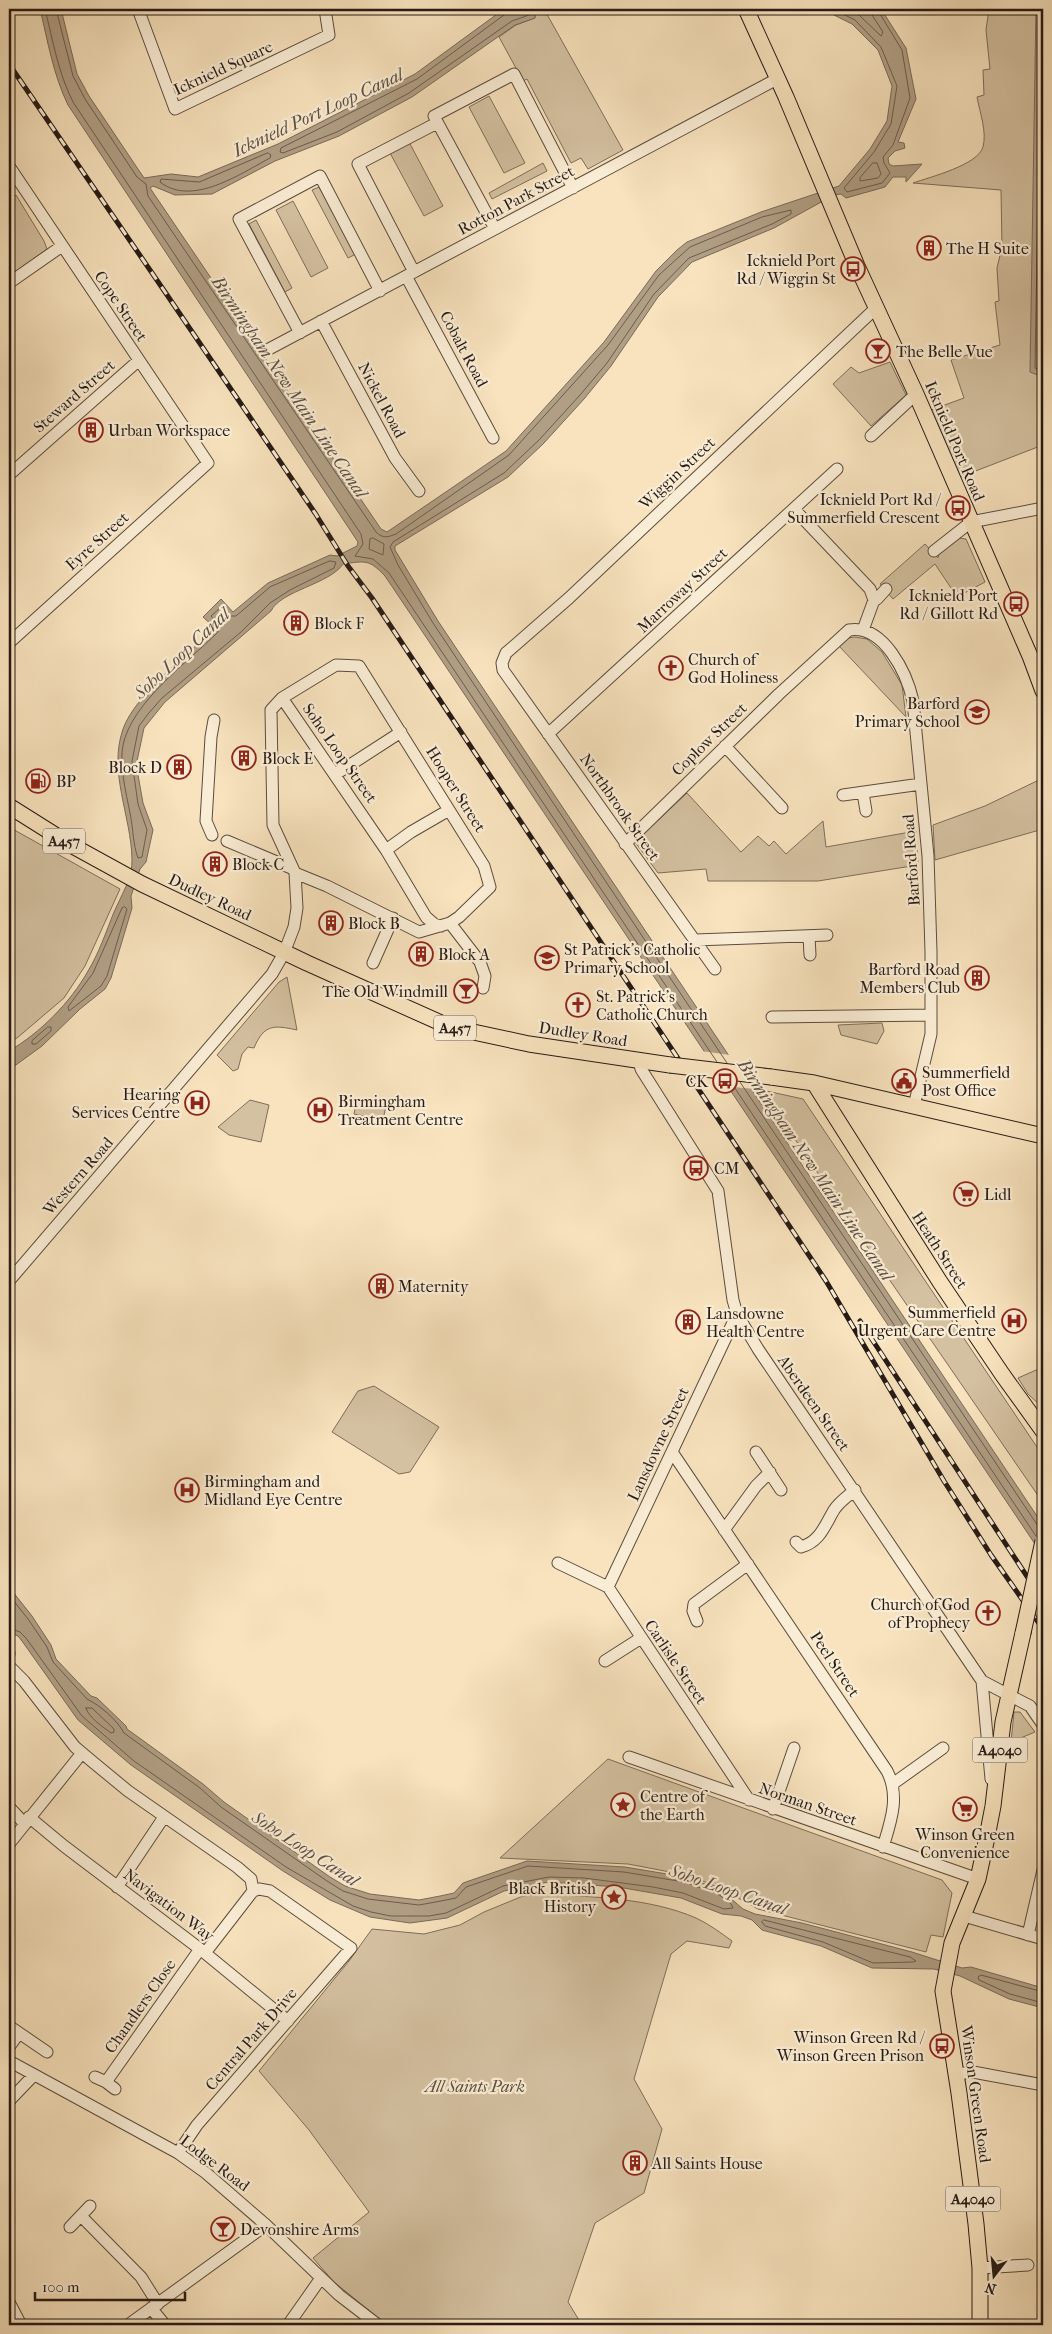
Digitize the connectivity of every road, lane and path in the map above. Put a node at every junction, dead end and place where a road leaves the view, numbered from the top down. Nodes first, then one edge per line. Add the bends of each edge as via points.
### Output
1 (138, 9) edge
2 (325, 9) edge
3 (746, 9) edge
4 (778, 80) junction
5 (438, 123) junction
6 (9, 166) edge
7 (573, 188) junction
8 (495, 230) junction
9 (62, 246) junction
10 (410, 274) junction
11 (9, 283) edge
12 (380, 291) junction
13 (877, 307) junction
14 (321, 322) junction
15 (300, 332) junction
16 (269, 349) dead end
17 (138, 361) junction
18 (916, 394) junction
19 (871, 436) dead end
20 (492, 438) dead end
21 (208, 463) joint
22 (837, 469) dead end
23 (9, 475) edge
24 (419, 491) dead end
25 (1043, 508) edge
26 (794, 509) junction
27 (970, 522) junction
28 (934, 551) dead end
29 (886, 589) dead end
30 (874, 600) junction
31 (863, 630) junction
32 (9, 642) edge
33 (502, 663) joint
34 (1043, 691) edge
35 (282, 698) junction
36 (214, 720) dead end
37 (401, 732) junction
38 (548, 734) junction
39 (726, 746) junction
40 (336, 774) junction
41 (921, 784) junction
42 (863, 793) junction
43 (843, 796) dead end
44 (9, 806) edge
45 (782, 808) dead end
46 (450, 810) junction
47 (866, 811) dead end
48 (212, 835) dead end
49 (227, 841) dead end
50 (625, 844) junction
51 (386, 850) junction
52 (293, 871) junction
53 (393, 918) junction
54 (446, 924) junction
55 (809, 936) junction
56 (828, 936) dead end
57 (695, 940) junction
58 (284, 952) junction
59 (810, 955) dead end
60 (373, 963) dead end
61 (715, 970) dead end
62 (482, 988) dead end
63 (931, 1015) junction
64 (772, 1017) dead end
65 (639, 1061) junction
66 (814, 1083) junction
67 (914, 1106) junction
68 (1043, 1136) edge
69 (9, 1281) edge
70 (737, 1314) junction
71 (1038, 1418) edge
72 (1043, 1431) edge
73 (672, 1452) junction
74 (756, 1452) dead end
75 (770, 1472) junction
76 (781, 1490) dead end
77 (855, 1490) junction
78 (724, 1530) junction
79 (796, 1542) dead end
80 (1043, 1542) edge
81 (558, 1563) dead end
82 (748, 1564) junction
83 (608, 1587) junction
84 (697, 1621) dead end
85 (641, 1638) junction
86 (605, 1661) dead end
87 (9, 1666) edge
88 (982, 1681) junction
89 (1009, 1695) junction
90 (1043, 1724) edge
91 (794, 1748) dead end
92 (943, 1748) dead end
93 (82, 1753) junction
94 (629, 1757) dead end
95 (894, 1783) junction
96 (749, 1800) junction
97 (9, 1806) edge
98 (993, 1806) junction
99 (773, 1809) junction
100 (164, 1817) junction
101 (27, 1820) junction
102 (9, 1844) edge
103 (883, 1847) junction
104 (1043, 1870) edge
105 (978, 1879) junction
106 (117, 1887) junction
107 (253, 1891) junction
108 (964, 1916) junction
109 (1028, 1934) junction
110 (1043, 1939) edge
111 (203, 1951) junction
112 (288, 2021) junction
113 (9, 2026) edge
114 (19, 2033) junction
115 (9, 2047) edge
116 (47, 2052) dead end
117 (9, 2061) edge
118 (956, 2074) junction
119 (33, 2076) junction
120 (95, 2077) dead end
121 (1043, 2085) edge
122 (9, 2101) edge
123 (178, 2153) junction
124 (90, 2206) dead end
125 (81, 2216) junction
126 (266, 2225) junction
127 (70, 2226) dead end
128 (1028, 2265) dead end
129 (980, 2268) junction
130 (321, 2278) junction
131 (9, 2302) edge
132 (155, 2306) junction
133 (21, 2325) edge
134 (128, 2325) edge
135 (165, 2325) edge
136 (288, 2325) edge
137 (378, 2325) edge
138 (980, 2325) edge

1 - 2 street, Icknield Square via 175,109 329,35
3 - 4 main road
4 - 7 street, Rotton Park Street
4 - 13 main road, Icknield Port Road via 830,206
5 - 7 street via 434,116 514,74
5 - 8 street
5 - 10 street, Cobalt Road via 358,164
6 - 9 street, Cope Street
7 - 8 street, Rotton Park Street
8 - 10 street, Rotton Park Street
9 - 11 street
9 - 17 street, Cope Street
10 - 12 street, Rotton Park Street
10 - 20 street, Cobalt Road
12 - 14 street, Rotton Park Street
12 - 15 street via 320,176 239,219
13 - 18 main road, Icknield Port Road
13 - 33 street, Wiggin Street via 569,598 506,653
14 - 15 street, Rotton Park Street
14 - 24 street, Nickel Road via 395,458
15 - 16 street, Rotton Park Street
17 - 21 street, Cope Street
17 - 23 street, Steward Street
18 - 19 street
18 - 27 main road, Icknield Port Road
21 - 32 street, Eyre Street
22 - 26 street, Marroway Street
25 - 27 street
26 - 30 street via 870,589
26 - 38 street, Marroway Street
27 - 28 street
27 - 34 main road, Icknield Port Road
29 - 30 street
30 - 31 street
31 - 39 street, Coplow Street via 849,630
31 - 41 street, Barford Road via 870,632 897,660 909,682
33 - 38 street, Northbrook Street via 503,670
35 - 37 street, Hooper Street via 336,665 359,666
35 - 40 street, Soho Loop Street
35 - 52 street, Soho Loop Street via 272,710 273,825
36 - 48 street via 206,821
37 - 40 street
37 - 46 street, Hooper Street
38 - 50 street, Northbrook Street
39 - 45 street
39 - 50 street, Coplow Street
40 - 51 street, Soho Loop Street
41 - 42 street
41 - 63 street, Barford Road via 928,856
42 - 43 street
42 - 47 street
44 - 58 main road, Dudley Road / A457 via 121,874
46 - 51 street
46 - 54 street, Hooper Street via 484,866 490,887 459,917
49 - 52 street, Hooper Street
50 - 57 street, Northbrook Street
51 - 54 street, Soho Loop Street via 426,917 434,924
52 - 53 street, Hooper Street
52 - 58 street, Western Road via 297,908 294,927
53 - 54 street, Hooper Street via 419,932
53 - 60 street
54 - 62 street via 480,962 485,976
55 - 56 street
55 - 57 street
55 - 59 street
57 - 61 street, Northbrook Street
58 - 65 main road, Dudley Road / A457 via 450,1027 529,1044
58 - 69 street, Western Road via 272,974
63 - 64 street
63 - 67 street, Barford Road via 930,1034
65 - 66 main road, Dudley Road / A457, bridge
65 - 70 street, Aberdeen Street via 668,1114 718,1191
66 - 67 main road, Dudley Road / A457
66 - 71 main road, Heath Street via 940,1282 1002,1374
67 - 68 main road, Dudley Road / A457
70 - 73 street, Lansdowne Street
70 - 77 street, Aberdeen Street
71 - 72 main road, Heath Street
73 - 78 street, Peel Street
73 - 83 street, Lansdowne Street
74 - 75 street
75 - 76 street
75 - 78 street
77 - 79 street via 835,1508 815,1540 801,1548
77 - 88 street, Aberdeen Street
78 - 82 street, Peel Street
80 - 89 main road, A4040, bridge
81 - 83 street
82 - 84 street via 694,1604
82 - 95 street, Peel Street
83 - 85 street, Carlisle Street
85 - 86 street
85 - 96 street, Carlisle Street
87 - 93 street
88 - 89 street, Aberdeen Street
88 - 98 street
89 - 90 street, Aberdeen Street via 1030,1706
89 - 98 main road, A4040
91 - 99 street
92 - 95 street
93 - 100 street
93 - 101 street
94 - 96 street, Norman Street
95 - 103 street via 895,1798
96 - 99 street, Norman Street
97 - 101 street, Navigation Way
98 - 105 main road, A4040
99 - 103 street, Norman Street
100 - 106 street
100 - 107 street via 237,1867 251,1879
101 - 102 street
101 - 106 street, Navigation Way
103 - 105 street, Norman Street
104 - 109 street
105 - 108 main road, A4040
106 - 111 street, Navigation Way
107 - 111 street, Chandlers Close
107 - 112 street, Central Park Drive via 270,1891 351,1948
108 - 109 street
108 - 118 main road, Winson Green Road / A4040 via 950,1952 943,1988
109 - 110 street
111 - 112 street, Navigation Way
111 - 120 street, Chandlers Close via 111,2086
112 - 123 street, Central Park Drive via 197,2125
113 - 114 street
114 - 115 street
114 - 116 street
117 - 119 street, Lodge Road
118 - 121 street via 973,2072
118 - 129 main road, Winson Green Road / A4040
119 - 122 street
119 - 123 street, Lodge Road
123 - 126 street, Lodge Road
124 - 125 street
125 - 127 street
125 - 132 street via 141,2277
126 - 130 street, Lodge Road
126 - 132 street
128 - 129 street
129 - 138 main road, Winson Green Road / A4040
130 - 136 street
130 - 137 street, Lodge Road
131 - 133 street
132 - 134 street
132 - 135 street

